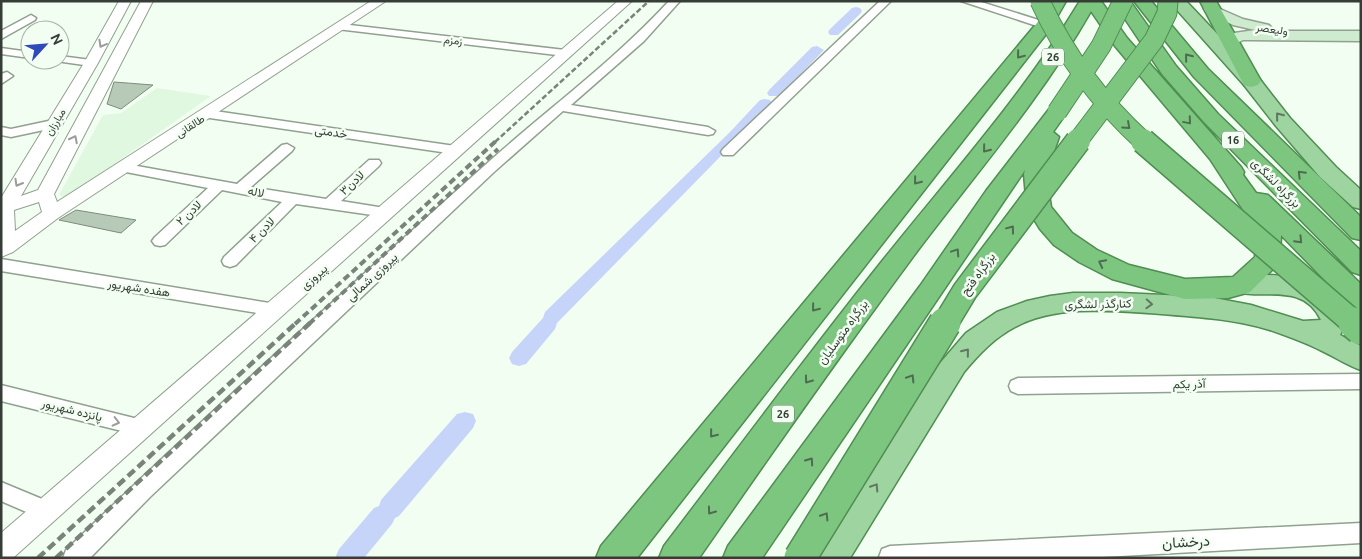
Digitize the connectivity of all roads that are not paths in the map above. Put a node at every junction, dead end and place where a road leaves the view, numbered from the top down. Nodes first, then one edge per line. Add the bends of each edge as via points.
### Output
1 (125, 1) edge
2 (147, 1) edge
3 (380, 1) edge
4 (626, 1) edge
5 (675, 1) edge
6 (886, 1) edge
7 (966, 1) edge
8 (1058, 1) edge
9 (1088, 1) edge
10 (1092, 1) edge
11 (1122, 1) edge
12 (1142, 1) edge
13 (1163, 1) edge
14 (1168, 1) edge
15 (1177, 1) edge
16 (1210, 5) edge
17 (1042, 13) edge
18 (31, 18) dead end
19 (341, 27) junction
20 (1, 36) edge
21 (1337, 36) junction
22 (1361, 36) edge
23 (1230, 42) junction
24 (1, 51) edge
25 (565, 53) junction
26 (20, 54) edge
27 (70, 60) edge
28 (91, 63) junction
29 (1251, 81) junction
30 (559, 107) junction
31 (1057, 112) junction
32 (208, 114) junction
33 (53, 124) junction
34 (708, 131) dead end
35 (4, 134) edge
36 (1271, 144) junction
37 (287, 148) dead end
38 (455, 150) junction
39 (728, 152) dead end
40 (1221, 160) junction
41 (374, 163) dead end
42 (126, 168) junction
43 (219, 185) junction
44 (240, 189) junction
45 (45, 194) junction
46 (293, 199) junction
47 (1361, 202) edge
48 (330, 204) junction
49 (5, 207) junction
50 (386, 212) junction
51 (52, 214) junction
52 (1361, 232) edge
53 (160, 241) dead end
54 (3, 249) edge
55 (230, 261) dead end
56 (1, 265) edge
57 (1361, 266) edge
58 (1241, 285) junction
59 (1361, 300) edge
60 (276, 310) junction
61 (1361, 329) edge
62 (1302, 331) junction
63 (1361, 359) edge
64 (1361, 381) edge
65 (1018, 386) dead end
66 (1, 393) edge
67 (142, 428) junction
68 (1, 491) edge
69 (47, 511) junction
70 (1361, 533) edge
71 (1, 551) edge
72 (74, 558) edge
73 (614, 558) edge
74 (677, 558) edge
75 (741, 558) edge
76 (800, 558) edge
77 (831, 558) edge
78 (890, 558) edge

1 -> 28 street, مبارزان
45 -> 2 street, مبارزان
3 - 19 street, طالقانی
4 - 25 street, پیروزی
5 - 30 street, پیروزی شمالی via 640,38
6 - 39 street
7 - 17 street
8 - 17 highway
9 -> 74 highway, بزرگراه متوسلیان / 26 via 1076,24 1016,111 888,271
10 -> 40 highway via 1121,42
11 - 31 highway, bridge via 1101,46
11 - 57 highway, بزرگراه لشگری / 16 via 1169,70 1211,118
36 -> 12 highway, بزرگراه لشگری / 16 via 1200,73
13 - 36 highway via 1215,63
76 -> 14 highway, بزرگراه فتح, bridge via 964,291 1154,40 1167,13
15 - 29 main road
16 - 21 main road, ولیعصر via 1238,22 1258,28
16 - 23 highway
17 -> 61 highway, bridge via 1070,62 1118,118
17 -> 73 highway
18 - 20 street
19 - 25 street, زمزم
19 - 32 street, طالقانی
21 - 22 main road, ولیعصر
21 - 23 main road, ولیعصر via 1250,34
23 - 29 highway
24 - 26 street
25 - 38 street, پیروزی
27 - 28 street
28 - 33 street, مبارزان
47 -> 29 main road via 1309,150
30 - 34 street
30 - 72 street, پیروزی شمالی via 467,189
58 -> 31 highway via 1185,289 1150,280 1121,272 1063,239 1039,208 1035,174
75 -> 31 highway via 994,196
32 - 38 street, خدمتی
32 - 42 street, طالقانی
33 - 35 street
33 -> 49 street, مبارزان
52 -> 36 highway, بزرگراه لشگری / 16
37 - 44 street
38 - 50 street, پیروزی
40 - 58 highway via 1270,236 1266,260
40 -> 59 highway
41 - 48 street, لادن۳
42 - 43 street, لاله
42 - 51 street, طالقانی
43 - 44 street, لاله
43 - 53 street, لادن ۲
44 - 46 street, لاله
45 - 49 street
45 - 51 street
46 - 48 street, لاله
46 - 55 street, لادن ۴
48 - 50 street, لاله
49 - 54 street
50 - 60 street, پیروزی
51 - 54 street, طالقانی
56 - 60 street, هفده شهریور
58 - 62 main road via 1287,284 1304,289 1334,316 1329,330
60 - 67 street, پیروزی
62 - 63 main road, کنارگذر لشگری
77 -> 62 main road, کنارگذر لشگری via 967,348 987,331 1019,314 1083,303 1146,303 1216,308
64 - 65 street, آذر یکم
66 -> 67 street, پانزده شهریور
67 - 69 street, پیروزی
68 - 69 street
69 - 71 street, پیروزی
70 - 78 street, درخشان

